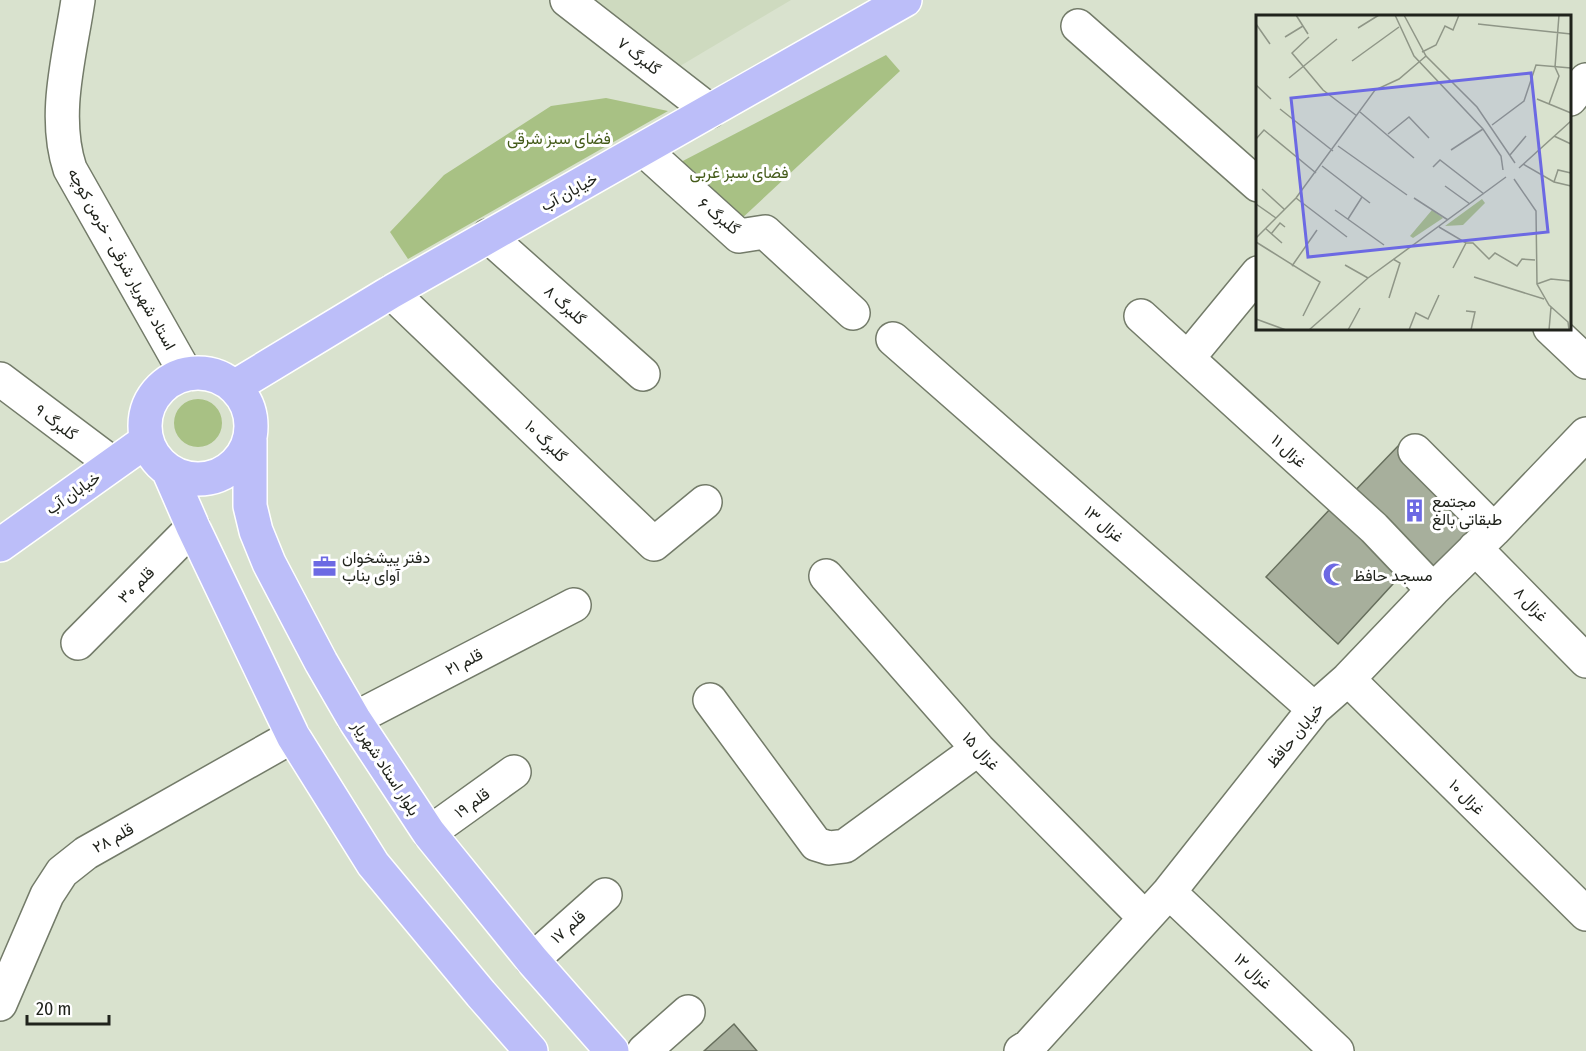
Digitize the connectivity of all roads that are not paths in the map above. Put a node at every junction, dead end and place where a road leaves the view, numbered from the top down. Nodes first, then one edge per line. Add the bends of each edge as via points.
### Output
1 (78, 0) edge
2 (567, 0) edge
3 (905, 0) edge
4 (1078, 26) dead end
5 (1586, 80) edge
6 (1571, 97) edge
7 (710, 111) junction
8 (644, 150) junction
9 (1256, 184) edge
10 (488, 236) junction
11 (1256, 274) edge
12 (391, 292) junction
13 (853, 313) dead end
14 (1142, 315) dead end
15 (1552, 330) edge
16 (894, 339) dead end
17 (1188, 358) junction
18 (1586, 362) edge
19 (186, 374) junction
20 (643, 374) dead end
21 (0, 379) edge
22 (234, 387) junction
23 (1586, 434) edge
24 (250, 440) junction
25 (146, 441) junction
26 (1415, 451) dead end
27 (113, 464) junction
28 (169, 472) junction
29 (705, 502) dead end
30 (193, 527) junction
31 (1485, 539) junction
32 (0, 545) edge
33 (826, 576) dead end
34 (1433, 590) junction
35 (574, 605) dead end
36 (78, 643) dead end
37 (1586, 661) edge
38 (1348, 679) junction
39 (710, 700) dead end
40 (1314, 710) junction
41 (354, 719) junction
42 (293, 736) junction
43 (978, 749) junction
44 (514, 772) dead end
45 (429, 833) junction
46 (1169, 892) junction
47 (605, 895) dead end
48 (1586, 914) edge
49 (1145, 918) junction
50 (532, 960) junction
51 (0, 1004) edge
52 (688, 1012) dead end
53 (531, 1051) edge
54 (612, 1051) edge
55 (644, 1051) edge
56 (1022, 1051) edge
57 (1337, 1051) edge

1 - 19 street, استاد شهریار شرقی - خرمن کوچه via 61,118 67,160
2 - 7 street, گلبرگ ۷
3 - 7 main road, خیابان آب
4 - 9 street
5 - 6 street
7 - 8 main road, خیابان آب
8 - 10 main road, خیابان آب
8 - 13 street, گلبرگ ۶ via 739,236 765,232
10 - 12 main road, خیابان آب
10 - 20 street, گلبرگ ۸
11 - 17 street
12 - 22 main road, خیابان آب
12 - 29 street, گلبرگ ۱۰ via 654,544
14 - 17 street, غزال ۱۱
15 - 18 street
16 - 40 street, غزال ۱۳
17 - 34 street, غزال ۱۱ via 1374,528
19 - 22 main road via 220,377
19 - 25 main road via 169,380 147,407
21 - 27 street, گلبرگ ۹
22 - 24 main road via 250,411
23 - 31 street, خیابان حافظ
24 - 28 main road via 243,455 218,476 201,480
24 - 41 main road, بلوار استاد شهریار via 250,506 256,531 269,563
25 - 27 main road, خیابان آب
25 - 28 main road via 155,459
26 - 31 street, غزال ۸
27 - 32 main road, خیابان آب
28 - 30 main road
30 - 36 street, قلم ۳۰
30 - 42 main road
31 - 34 street, خیابان حافظ
31 - 37 street, غزال ۸
33 - 43 street, غزال ۱۵
34 - 38 street, خیابان حافظ
35 - 41 street, قلم ۲۱
38 - 40 street, خیابان حافظ
38 - 48 street, غزال ۱۰
39 - 43 street via 816,844 829,848 845,846
40 - 46 street, خیابان حافظ
41 - 45 main road, بلوار استاد شهریار
42 - 51 street, قلم ۲۸ via 86,853 62,872 47,895
42 - 53 main road via 373,864
43 - 49 street, غزال ۱۵
44 - 45 street, قلم ۱۹
45 - 50 main road, بلوار استاد شهریار
46 - 49 street, خیابان حافظ
46 - 57 street, غزال ۱۲
47 - 50 street, قلم ۱۷
49 - 56 street, خیابان حافظ
50 - 54 main road, بلوار استاد شهریار
52 - 55 street

